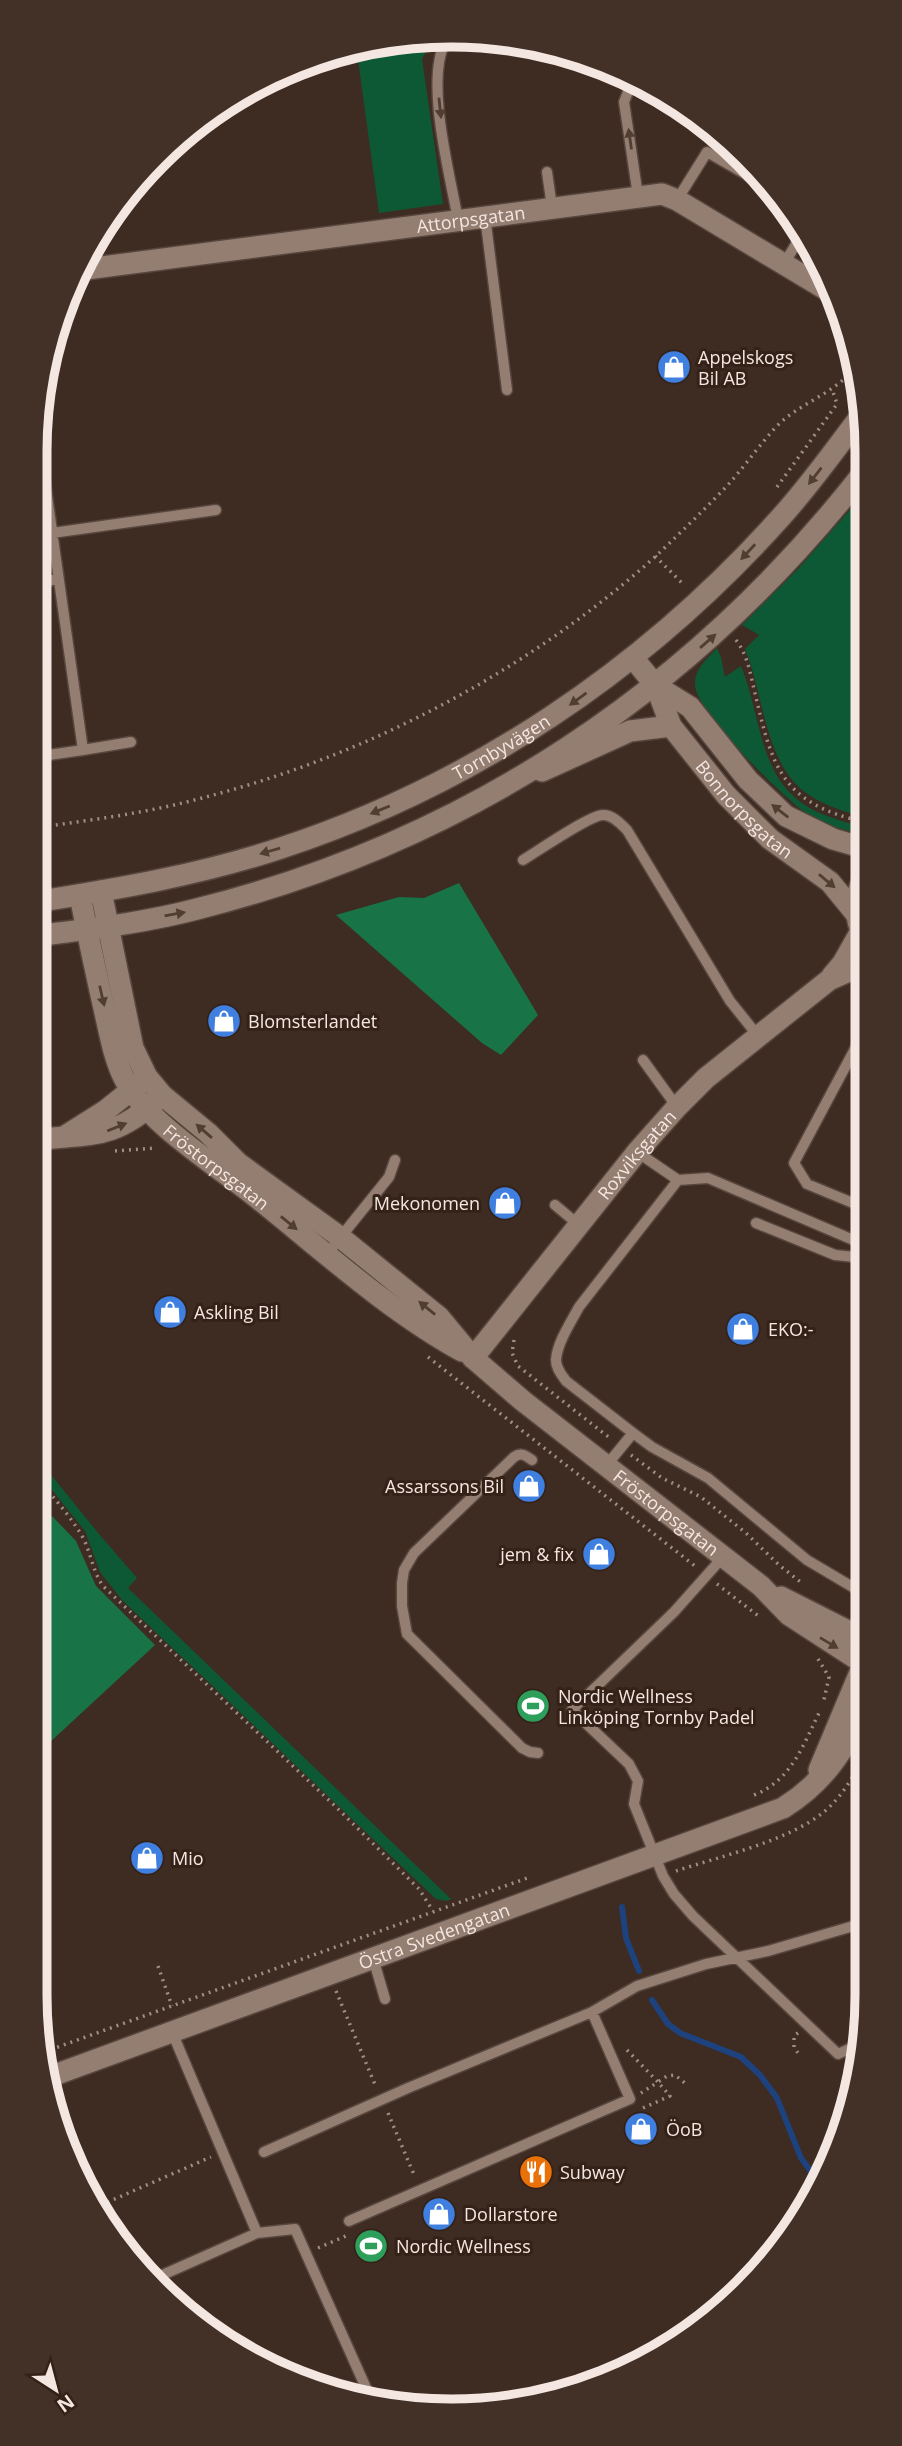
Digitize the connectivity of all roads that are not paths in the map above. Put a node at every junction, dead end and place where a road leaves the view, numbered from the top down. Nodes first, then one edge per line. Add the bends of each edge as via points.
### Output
1 (443, 47) edge
2 (629, 89) edge
3 (547, 172) dead end
4 (742, 172) edge
5 (638, 197) junction
6 (677, 200) junction
7 (552, 207) junction
8 (485, 216) junction
9 (458, 220) junction
10 (797, 243) edge
11 (784, 264) junction
12 (91, 268) edge
13 (819, 285) edge
14 (507, 390) dead end
15 (854, 425) edge
16 (855, 483) edge
17 (47, 508) edge
18 (216, 510) dead end
19 (52, 533) junction
20 (58, 579) junction
21 (47, 581) edge
22 (633, 658) junction
23 (656, 686) junction
24 (671, 726) junction
25 (131, 742) dead end
26 (83, 750) junction
27 (47, 755) edge
28 (496, 793) junction
29 (855, 845) edge
30 (523, 860) dead end
31 (101, 891) junction
32 (80, 895) junction
33 (47, 900) edge
34 (855, 919) edge
35 (108, 926) junction
36 (87, 929) junction
37 (47, 934) edge
38 (855, 940) edge
39 (855, 969) edge
40 (829, 981) junction
41 (758, 1036) junction
42 (855, 1049) edge
43 (643, 1060) dead end
44 (139, 1084) junction
45 (155, 1102) junction
46 (677, 1107) junction
47 (62, 1137) junction
48 (47, 1139) edge
49 (637, 1152) junction
50 (395, 1160) dead end
51 (678, 1180) junction
52 (855, 1204) edge
53 (555, 1205) dead end
54 (756, 1223) dead end
55 (579, 1225) junction
56 (855, 1241) edge
57 (334, 1246) junction
58 (855, 1257) edge
59 (473, 1357) junction
60 (633, 1433) junction
61 (532, 1460) dead end
62 (606, 1466) junction
63 (723, 1557) junction
64 (761, 1586) junction
65 (855, 1588) edge
66 (855, 1634) edge
67 (855, 1656) edge
68 (855, 1686) edge
69 (855, 1727) edge
70 (538, 1753) dead end
71 (813, 1785) junction
72 (655, 1856) junction
73 (855, 1925) edge
74 (373, 1958) junction
75 (739, 1958) junction
76 (385, 1998) dead end
77 (592, 2012) junction
78 (172, 2032) junction
79 (851, 2048) edge
80 (55, 2075) edge
81 (264, 2152) dead end
82 (349, 2221) dead end
83 (257, 2233) junction
84 (161, 2275) edge
85 (367, 2390) edge

1 -> 9 lane via 437,79
5 -> 2 lane via 624,102
3 - 7 lane
4 - 6 lane via 707,152
5 - 6 street, Attorpsgatan via 662,194
5 - 7 street, Attorpsgatan
6 - 11 street, Attorpsgatan
7 - 8 street, Attorpsgatan
8 - 9 street, Attorpsgatan
8 - 14 lane
9 - 12 street, Attorpsgatan
10 - 11 lane
11 - 13 street, Attorpsgatan
15 -> 22 street, Tornbyvägen via 744,557
23 -> 16 street, Tornbyvägen via 763,589
17 - 19 lane
18 - 19 lane
19 - 20 lane
20 - 21 lane
20 - 26 lane
22 - 23 street, Bonnorpsgatan
22 -> 31 street, Tornbyvägen via 509,744 392,805 277,850
23 - 24 street, Bonnorpsgatan
23 - 28 street, Tornbyvägen via 601,727
29 -> 23 street, Bonnorpsgatan via 786,816 748,780 690,707
24 - 28 street via 630,731
24 -> 34 street, Bonnorpsgatan via 747,818 793,858 830,882
25 - 26 lane
26 - 27 lane
35 -> 28 street, Tornbyvägen via 195,910 290,883 351,862
30 - 41 lane via 591,819 604,815 617,820 730,1001
31 - 32 street, Tornbyvägen
31 - 35 street, Fröstorpsgatan
32 - 33 street, Tornbyvägen
32 - 36 street, Fröstorpsgatan
35 - 36 street, Tornbyvägen
35 - 44 street, Fröstorpsgatan
36 - 37 street, Tornbyvägen
36 -> 44 street, Fröstorpsgatan via 113,1045 125,1079
38 - 40 street, Roxviksgatan
39 - 40 street, Roxviksgatan
40 - 41 street, Roxviksgatan
41 - 46 street, Roxviksgatan
42 - 52 lane via 794,1164 807,1184
43 - 46 lane
44 - 45 street, Fröstorpsgatan
44 - 47 street
47 -> 45 street via 94,1136 127,1124
45 - 57 street, Fröstorpsgatan via 174,1133
46 - 49 street, Roxviksgatan
47 - 48 street
49 - 51 lane
49 - 55 street, Roxviksgatan
50 - 57 lane via 389,1177
51 - 56 lane via 709,1178
51 - 60 lane via 579,1307 556,1360 566,1381
53 - 55 lane
54 - 58 lane via 835,1255
55 - 59 street, Roxviksgatan
57 - 59 street, Fröstorpsgatan via 426,1332
59 - 62 street, Fröstorpsgatan
60 - 62 lane
60 - 65 lane via 708,1478 807,1560
61 - 70 lane via 519,1454 514,1457 414,1553 404,1570 402,1606 407,1634 522,1748
62 - 63 street, Fröstorpsgatan
63 - 64 street, Fröstorpsgatan
63 - 72 lane via 674,1612 572,1710 629,1764 638,1781 635,1804
64 - 66 street, Fröstorpsgatan
64 -> 67 street, Fröstorpsgatan via 799,1623
68 - 71 street, Östra Svedengatan
69 - 71 street, Östra Svedengatan via 839,1757
71 - 72 street, Östra Svedengatan via 783,1808
72 - 74 street, Östra Svedengatan
72 - 75 lane via 674,1894
73 - 75 lane
74 - 76 lane
74 - 78 street, Östra Svedengatan
75 - 77 lane via 637,1986
75 - 79 lane via 838,2054
77 - 81 lane
77 - 82 lane via 630,2099
78 - 80 street, Östra Svedengatan
78 - 83 lane
83 - 84 lane
83 - 85 lane via 295,2229

